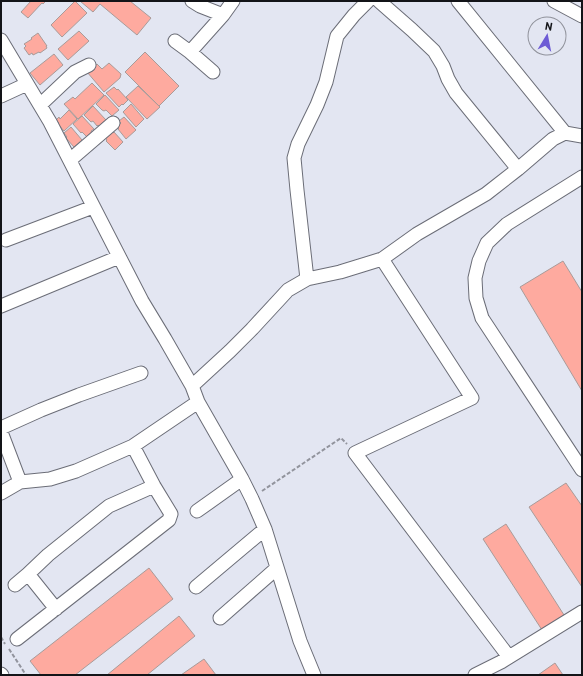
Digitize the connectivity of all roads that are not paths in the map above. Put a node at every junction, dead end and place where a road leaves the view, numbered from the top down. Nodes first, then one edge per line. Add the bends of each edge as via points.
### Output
1 (192, 1) edge
2 (233, 1) edge
3 (368, 1) edge
4 (379, 1) edge
5 (458, 1) edge
6 (554, 1) edge
7 (223, 15) junction
8 (582, 16) edge
9 (1, 40) edge
10 (175, 41) dead end
11 (190, 52) junction
12 (89, 65) dead end
13 (213, 72) dead end
14 (27, 84) junction
15 (1, 96) edge
16 (40, 105) junction
17 (113, 123) dead end
18 (565, 133) junction
19 (582, 136) edge
20 (70, 160) junction
21 (518, 169) junction
22 (582, 177) edge
23 (93, 207) junction
24 (6, 240) dead end
25 (119, 257) junction
26 (382, 259) junction
27 (307, 279) junction
28 (1, 306) edge
29 (141, 373) dead end
30 (192, 386) junction
31 (198, 402) junction
32 (1, 428) edge
33 (1, 432) edge
34 (133, 446) junction
35 (582, 470) edge
36 (242, 479) junction
37 (20, 482) junction
38 (154, 486) junction
39 (1, 493) edge
40 (197, 511) dead end
41 (265, 530) junction
42 (277, 568) junction
43 (28, 574) junction
44 (15, 585) dead end
45 (196, 587) dead end
46 (56, 608) junction
47 (582, 612) edge
48 (220, 618) dead end
49 (17, 639) dead end
50 (509, 657) junction
51 (314, 675) edge
52 (475, 675) edge

1 - 7 street
2 - 7 street
3 - 27 street via 337,36 326,82 294,158
4 - 21 street via 434,51 456,93
5 - 18 street
6 - 8 street
7 - 11 street
9 - 14 street
10 - 11 street
11 - 13 street
12 - 16 street via 75,72
14 - 15 street
14 - 16 street
16 - 20 street
17 - 20 street
18 - 19 street
18 - 21 street via 553,139
20 - 23 street
21 - 26 street via 486,194 418,234
22 - 35 street via 507,224 487,243 475,278 476,298 482,318
23 - 24 street via 31,224
23 - 25 street
25 - 28 street
25 - 30 street
26 - 27 street
26 - 50 street via 472,398 355,453
27 - 30 street via 288,290 252,329
29 - 32 street via 79,395
30 - 31 street
31 - 34 street
31 - 36 street
33 - 37 street
34 - 37 street via 76,472 50,479
34 - 38 street
36 - 40 street
36 - 41 street
37 - 39 street
38 - 43 street via 109,506 59,538 48,555
38 - 46 street via 171,514 169,520
41 - 42 street
41 - 45 street via 212,565
42 - 48 street
42 - 51 street via 300,641
43 - 44 street
43 - 46 street
46 - 49 street
47 - 50 street
50 - 52 street

